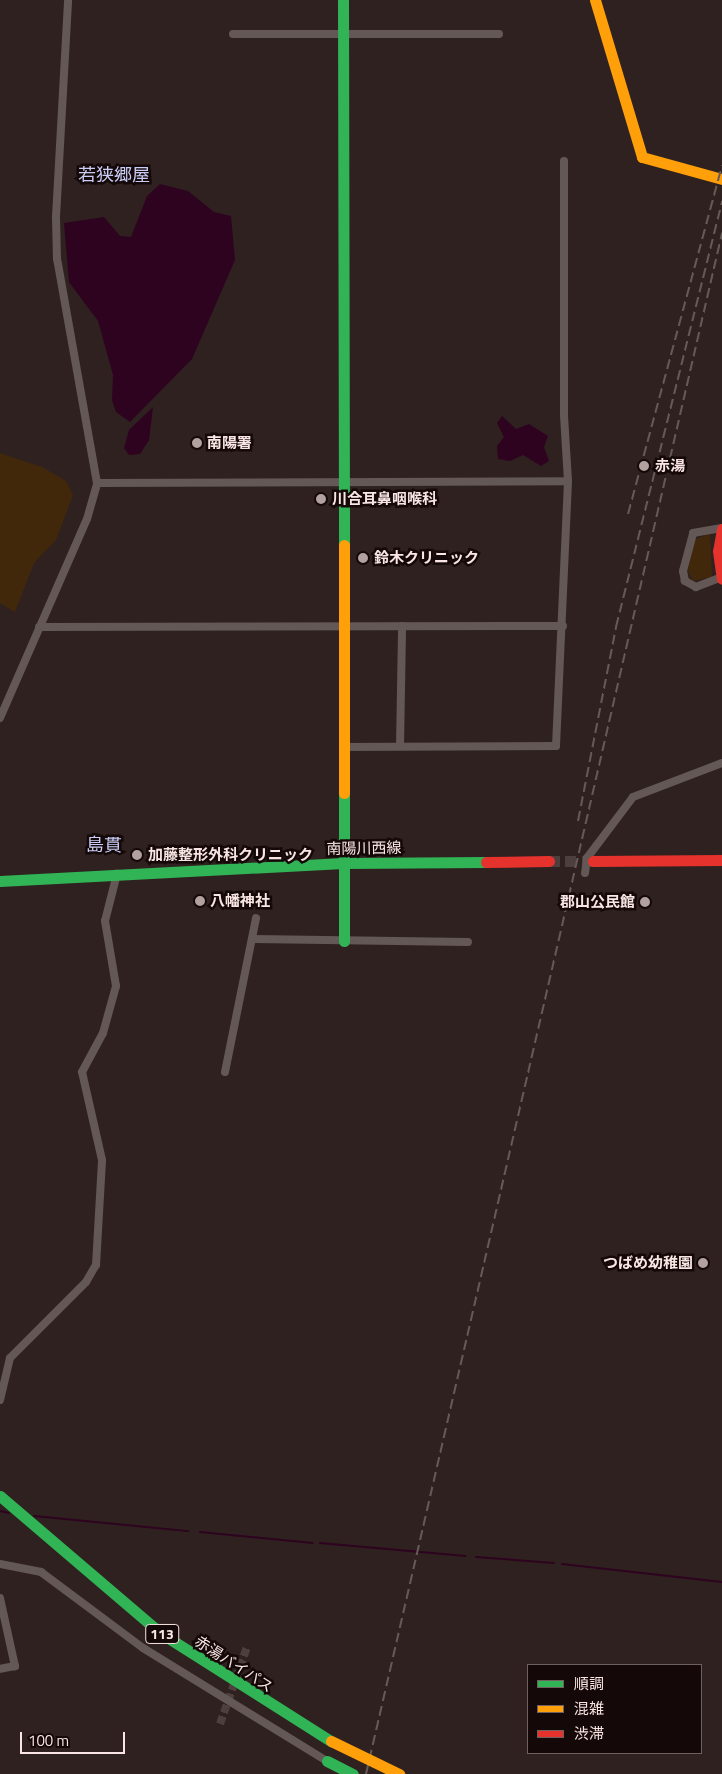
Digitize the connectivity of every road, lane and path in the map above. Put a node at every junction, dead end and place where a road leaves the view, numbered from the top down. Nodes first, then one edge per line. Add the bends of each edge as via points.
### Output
1 (68, 0) edge
2 (343, 0) edge
3 (596, 0) edge
4 (233, 34) dead end
5 (343, 34) junction
6 (500, 34) dead end
7 (564, 161) dead end
8 (722, 179) edge
9 (345, 481) junction
10 (568, 481) junction
11 (97, 483) junction
12 (721, 532) edge
13 (722, 578) edge
14 (344, 625) junction
15 (402, 626) junction
16 (562, 626) junction
17 (38, 627) junction
18 (0, 718) edge
19 (400, 746) junction
20 (343, 747) junction
21 (722, 763) edge
22 (722, 860) edge
23 (549, 861) tunnel mouth
24 (593, 861) tunnel mouth
25 (344, 863) junction
26 (585, 873) dead end
27 (118, 874) junction
28 (0, 881) edge
29 (256, 918) dead end
30 (252, 939) junction
31 (344, 941) junction
32 (468, 942) dead end
33 (225, 1072) dead end
34 (0, 1400) edge
35 (4, 1500) edge
36 (0, 1564) edge
37 (0, 1598) edge
38 (0, 1669) edge
39 (327, 1761) joint
40 (353, 1774) edge
41 (399, 1774) edge

1 - 11 street via 56,217 58,259
2 - 5 main road
3 - 8 main road via 642,157
4 - 5 street
5 - 6 street
5 - 9 main road
7 - 10 street via 564,415
9 - 10 street
9 - 11 street
9 - 14 main road
10 - 16 street
11 - 17 street via 87,518
12 - 13 main road
12 - 13 street via 693,533 683,571 685,581 696,587
14 - 15 street
14 - 17 street
14 - 20 main road
15 - 16 street
15 - 19 street
16 - 19 street via 556,746
17 - 18 street
19 - 20 street
20 - 25 main road
21 - 26 street via 633,797 587,858
22 - 24 main road
23 - 25 main road, 南陽川西線
25 - 27 main road, 南陽川西線
25 - 31 main road
27 - 28 main road, 南陽川西線
27 - 34 street via 105,921 116,986 104,1033 82,1072 102,1160 96,1265 86,1282 10,1358
29 - 30 street
30 - 31 street
30 - 33 street
31 - 32 street
35 - 41 main road, 赤湯バイパス / 113, bridge via 159,1632 331,1741
36 - 39 street via 42,1572 143,1648
37 - 38 street via 15,1666
39 - 40 main road

